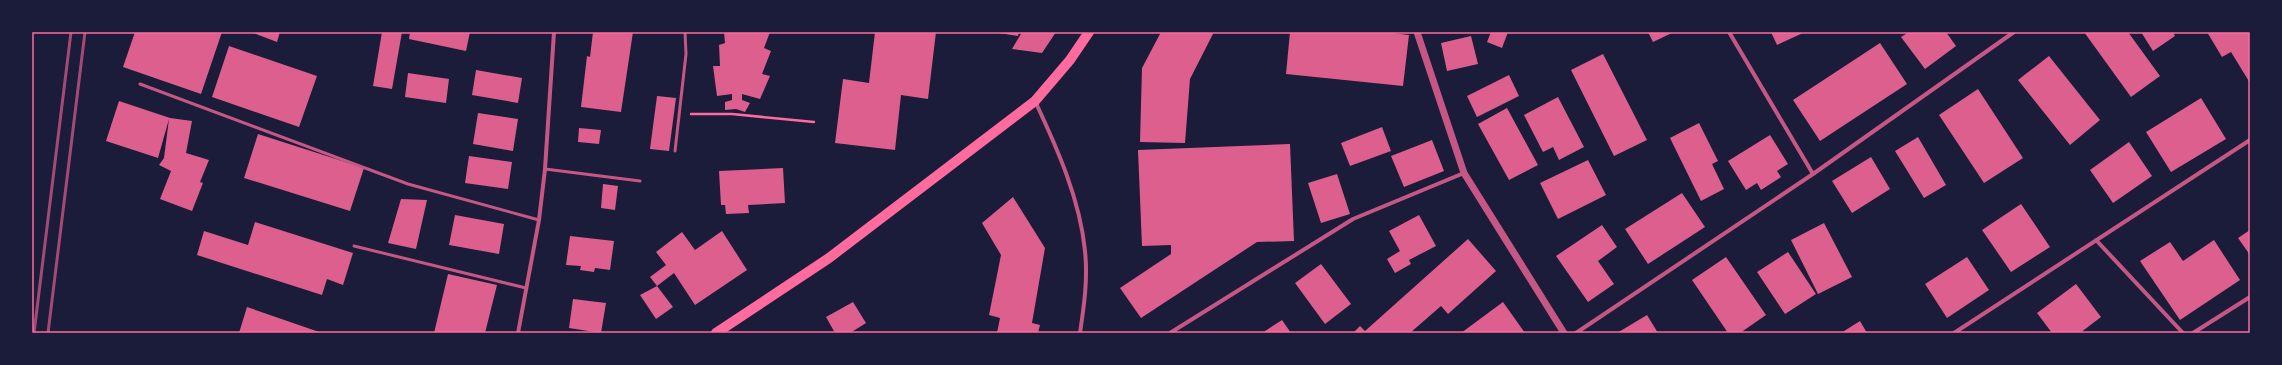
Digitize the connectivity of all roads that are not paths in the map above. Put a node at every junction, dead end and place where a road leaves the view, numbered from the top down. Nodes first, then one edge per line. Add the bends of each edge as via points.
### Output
1 (554, 32) edge
2 (685, 32) edge
3 (1089, 32) edge
4 (1417, 32) edge
5 (1729, 32) edge
6 (2014, 32) edge
7 (140, 84) dead end
8 (1035, 101) junction
9 (2250, 140) edge
10 (674, 151) dead end
11 (545, 169) junction
12 (1464, 172) junction
13 (1813, 174) junction
14 (640, 181) dead end
15 (539, 220) junction
16 (2096, 240) junction
17 (354, 246) dead end
18 (526, 288) junction
19 (2250, 297) edge
20 (518, 333) edge
21 (716, 333) edge
22 (1080, 333) edge
23 (1170, 333) edge
24 (1564, 333) edge
25 (1576, 333) edge
26 (1954, 333) edge
27 (2183, 333) edge
28 (2193, 333) edge

1 - 11 street
2 - 10 lane via 686,54
3 - 8 main road via 1070,60
4 - 12 street
5 - 13 street
6 - 13 street
7 - 15 lane via 408,184
8 - 21 main road via 829,258
8 - 22 street via 1057,149 1079,216 1085,250 1086,285
9 - 16 street
11 - 14 lane
11 - 15 street
12 - 23 street via 1353,219
12 - 24 street
13 - 25 street
15 - 18 street
16 - 26 street
16 - 27 street
17 - 18 lane
18 - 20 street
19 - 28 street

